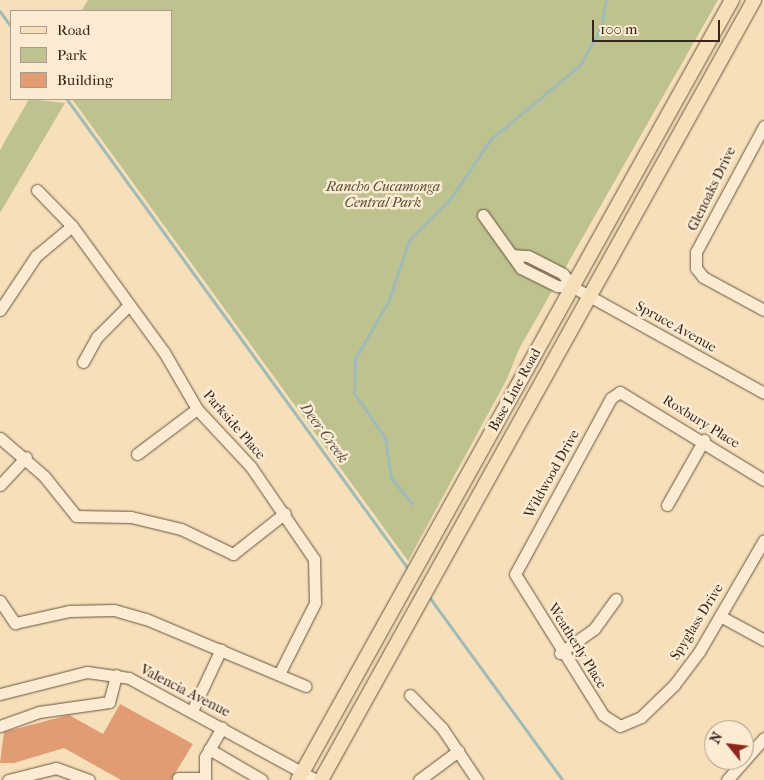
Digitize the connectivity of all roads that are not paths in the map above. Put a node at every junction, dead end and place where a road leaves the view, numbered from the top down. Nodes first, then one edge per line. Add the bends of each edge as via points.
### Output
1 (732, 0) edge
2 (754, 0) edge
3 (764, 126) edge
4 (37, 190) dead end
5 (483, 215) dead end
6 (72, 226) junction
7 (573, 287) junction
8 (590, 296) junction
9 (129, 305) junction
10 (0, 310) edge
11 (764, 310) edge
12 (83, 362) dead end
13 (620, 392) joint
14 (764, 393) edge
15 (197, 409) junction
16 (0, 438) edge
17 (704, 440) junction
18 (137, 454) dead end
19 (26, 457) junction
20 (764, 480) edge
21 (0, 485) edge
22 (667, 505) dead end
23 (285, 513) junction
24 (764, 540) edge
25 (516, 574) joint
26 (616, 599) dead end
27 (0, 602) edge
28 (720, 616) junction
29 (764, 640) edge
30 (221, 649) junction
31 (560, 652) junction
32 (280, 672) junction
33 (116, 675) junction
34 (305, 686) dead end
35 (0, 694) edge
36 (410, 694) dead end
37 (192, 711) junction
38 (0, 726) edge
39 (620, 726) joint
40 (222, 727) junction
41 (764, 738) edge
42 (209, 749) junction
43 (458, 751) junction
44 (300, 776) edge
45 (178, 778) dead end
46 (205, 779) edge
47 (8, 780) edge
48 (89, 780) edge
49 (262, 780) edge
50 (316, 780) edge
51 (321, 780) edge
52 (419, 780) edge
53 (477, 780) edge
54 (727, 780) edge

1 - 7 main road, Base Line Road
2 - 8 main road, Base Line Road
3 - 11 street, Glenoaks Drive via 715,209 708,235 696,252 696,268 703,277
4 - 6 street, Parkside Place
5 - 7 street, Spruce Avenue via 512,255 528,256 554,270
6 - 9 street, Parkside Place
6 - 10 street via 36,256
7 - 8 street, Spruce Avenue
7 - 44 main road, Base Line Road
8 - 14 street, Spruce Avenue
8 - 51 main road, Base Line Road
9 - 12 street via 97,337
9 - 15 street, Parkside Place via 164,352
13 - 17 street, Roxbury Place
13 - 25 street, Wildwood Drive via 612,398
15 - 18 street
15 - 23 street, Parkside Place via 251,467
16 - 19 street
17 - 20 street, Roxbury Place
17 - 22 street
19 - 21 street
19 - 23 street via 76,516 131,517 181,529 233,554
23 - 32 street, Parkside Place via 314,559 318,581 315,603
24 - 28 street, Spyglass Drive
25 - 31 street, Weatherly Place
26 - 31 street via 594,629
27 - 30 street via 15,623 69,611 114,610
28 - 29 street
28 - 39 street, Spyglass Drive via 674,685 641,717
30 - 32 street via 261,670
30 - 37 street
31 - 39 street, Weatherly Place via 603,715
32 - 34 street
33 - 35 street, Valencia Avenue via 86,672
33 - 37 street, Valencia Avenue
33 - 38 street via 109,702 39,712
36 - 43 street
37 - 40 street, Valencia Avenue
40 - 42 street
40 - 44 street, Valencia Avenue
41 - 54 street
42 - 46 street
42 - 49 street
43 - 52 street
43 - 53 street
44 - 50 street, Valencia Avenue
45 - 46 street
47 - 48 street via 56,768

